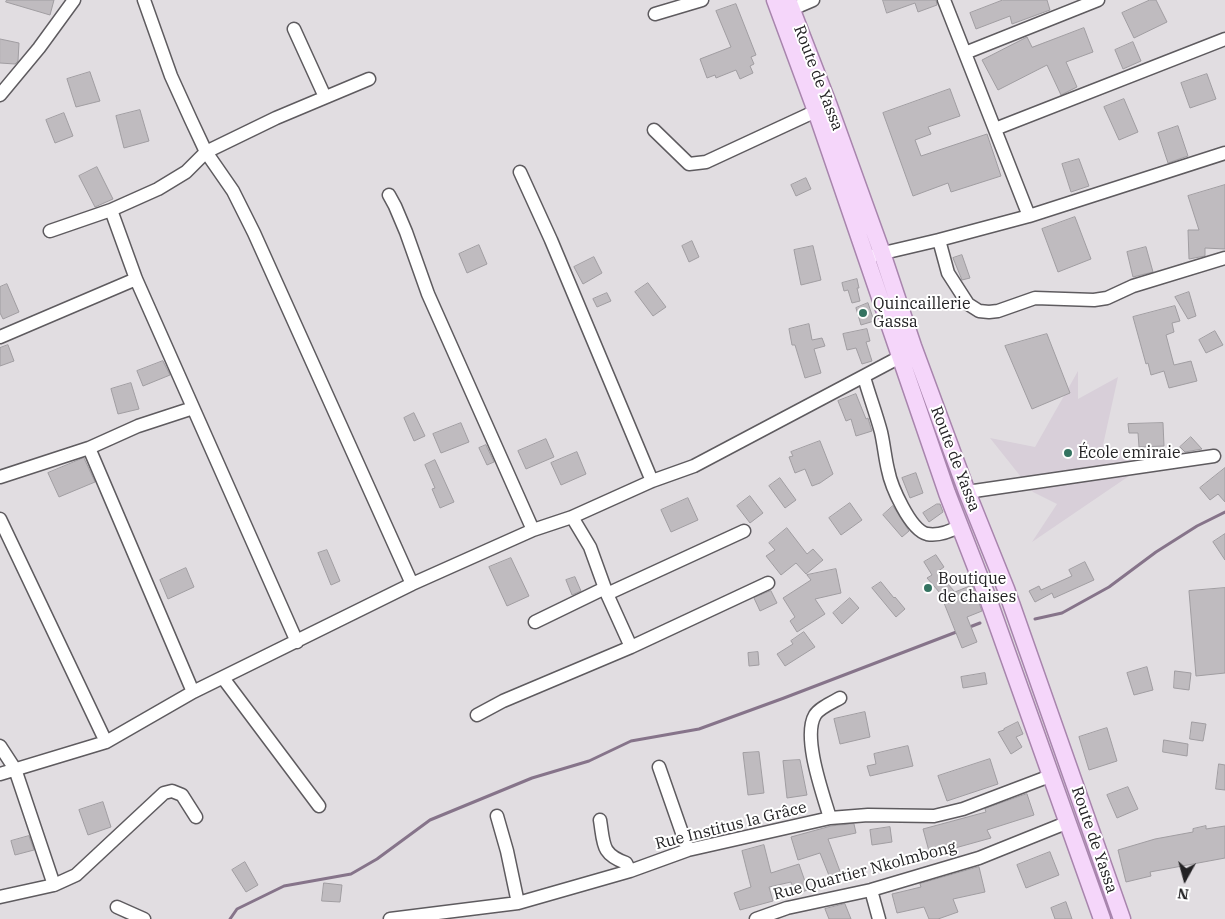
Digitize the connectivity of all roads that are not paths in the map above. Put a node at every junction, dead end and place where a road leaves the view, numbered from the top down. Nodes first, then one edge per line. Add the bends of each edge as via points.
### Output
1 (74, 0) edge
2 (144, 0) edge
3 (702, 0) edge
4 (813, 0) edge
5 (944, 0) edge
6 (1098, 0) edge
7 (784, 6) edge
8 (655, 14) dead end
9 (294, 29) dead end
10 (1225, 39) edge
11 (965, 53) junction
12 (369, 79) dead end
13 (0, 95) edge
14 (325, 97) junction
15 (816, 111) junction
16 (995, 129) junction
17 (654, 130) dead end
18 (206, 152) junction
19 (1225, 153) edge
20 (520, 172) dead end
21 (388, 195) dead end
22 (111, 210) junction
23 (1029, 216) junction
24 (50, 231) dead end
25 (939, 240) junction
26 (882, 253) junction
27 (1225, 258) edge
28 (866, 259) junction
29 (136, 279) junction
30 (0, 337) edge
31 (900, 357) junction
32 (864, 376) junction
33 (193, 408) junction
34 (89, 448) junction
35 (1214, 456) dead end
36 (0, 477) edge
37 (652, 482) junction
38 (966, 492) junction
39 (572, 517) junction
40 (0, 520) edge
41 (960, 526) junction
42 (533, 530) junction
43 (744, 531) dead end
44 (768, 583) dead end
45 (412, 584) junction
46 (606, 591) junction
47 (535, 622) dead end
48 (298, 642) junction
49 (631, 647) junction
50 (223, 678) junction
51 (193, 692) junction
52 (840, 698) dead end
53 (478, 715) dead end
54 (106, 742) junction
55 (0, 746) edge
56 (659, 767) dead end
57 (15, 769) junction
58 (0, 774) edge
59 (1050, 776) junction
60 (319, 806) dead end
61 (196, 816) dead end
62 (497, 816) dead end
63 (830, 818) junction
64 (600, 820) dead end
65 (1066, 823) junction
66 (688, 850) junction
67 (630, 871) junction
68 (54, 885) junction
69 (871, 890) junction
70 (0, 897) edge
71 (518, 903) junction
72 (117, 907) dead end
73 (144, 919) edge
74 (390, 919) edge
75 (756, 919) edge
76 (880, 919) edge
77 (1102, 919) edge
78 (1122, 919) edge

1 - 13 street
2 - 18 street via 171,76
3 - 8 street
4 - 7 street
5 - 11 street
6 - 11 street
7 - 15 main road, Route de Yassa
7 - 26 main road, Route de Yassa via 829,106
9 - 14 street
10 - 16 street
11 - 16 street
12 - 14 street
14 - 18 street
15 - 17 street via 706,162 689,164
15 - 28 main road, Route de Yassa
16 - 23 street
18 - 22 street via 186,172 158,189
18 - 45 street via 254,233
19 - 23 street
20 - 37 street
21 - 42 street via 406,232 428,294
22 - 24 street
22 - 29 street
23 - 25 street
25 - 26 street
25 - 27 street via 948,273 968,304 978,311 989,312 1035,298 1108,298 1132,286
26 - 28 street
26 - 38 main road, Route de Yassa via 912,346
28 - 31 main road, Route de Yassa
29 - 30 street
29 - 33 street
31 - 32 street
31 - 41 main road, Route de Yassa
32 - 37 street via 694,466
32 - 41 street via 881,432 888,472 913,523 926,534 939,534
33 - 34 street via 138,426
33 - 48 street
34 - 36 street
34 - 51 street
35 - 38 street
37 - 39 street
38 - 78 main road, Route de Yassa via 1006,588
39 - 42 street
39 - 46 street via 590,547
40 - 54 street
41 - 59 main road, Route de Yassa
42 - 45 street
43 - 46 street
44 - 49 street
45 - 48 street
46 - 47 street
46 - 49 street
48 - 50 street
49 - 53 street
50 - 51 street
50 - 60 street
51 - 54 street
52 - 63 street via 816,713 810,725 816,772
54 - 57 street
55 - 57 street
56 - 66 street
57 - 58 street
57 - 68 street
59 - 63 street, Rue Institus la Grâce via 963,809 934,816
59 - 65 main road, Route de Yassa
61 - 68 street via 182,796 172,791 164,793 76,875
62 - 71 street
63 - 66 street, Rue Institus la Grâce
64 - 67 street via 605,850 614,859 626,863
65 - 69 street, Rue Quartier Nkolmbong via 979,858
65 - 77 main road, Route de Yassa
66 - 67 street, Rue Institus la Grâce
67 - 71 street, Rue Institus la Grâce
68 - 70 street
69 - 75 street, Rue Quartier Nkolmbong via 786,908
69 - 76 street
71 - 74 street, Rue Institus la Grâce
72 - 73 street

